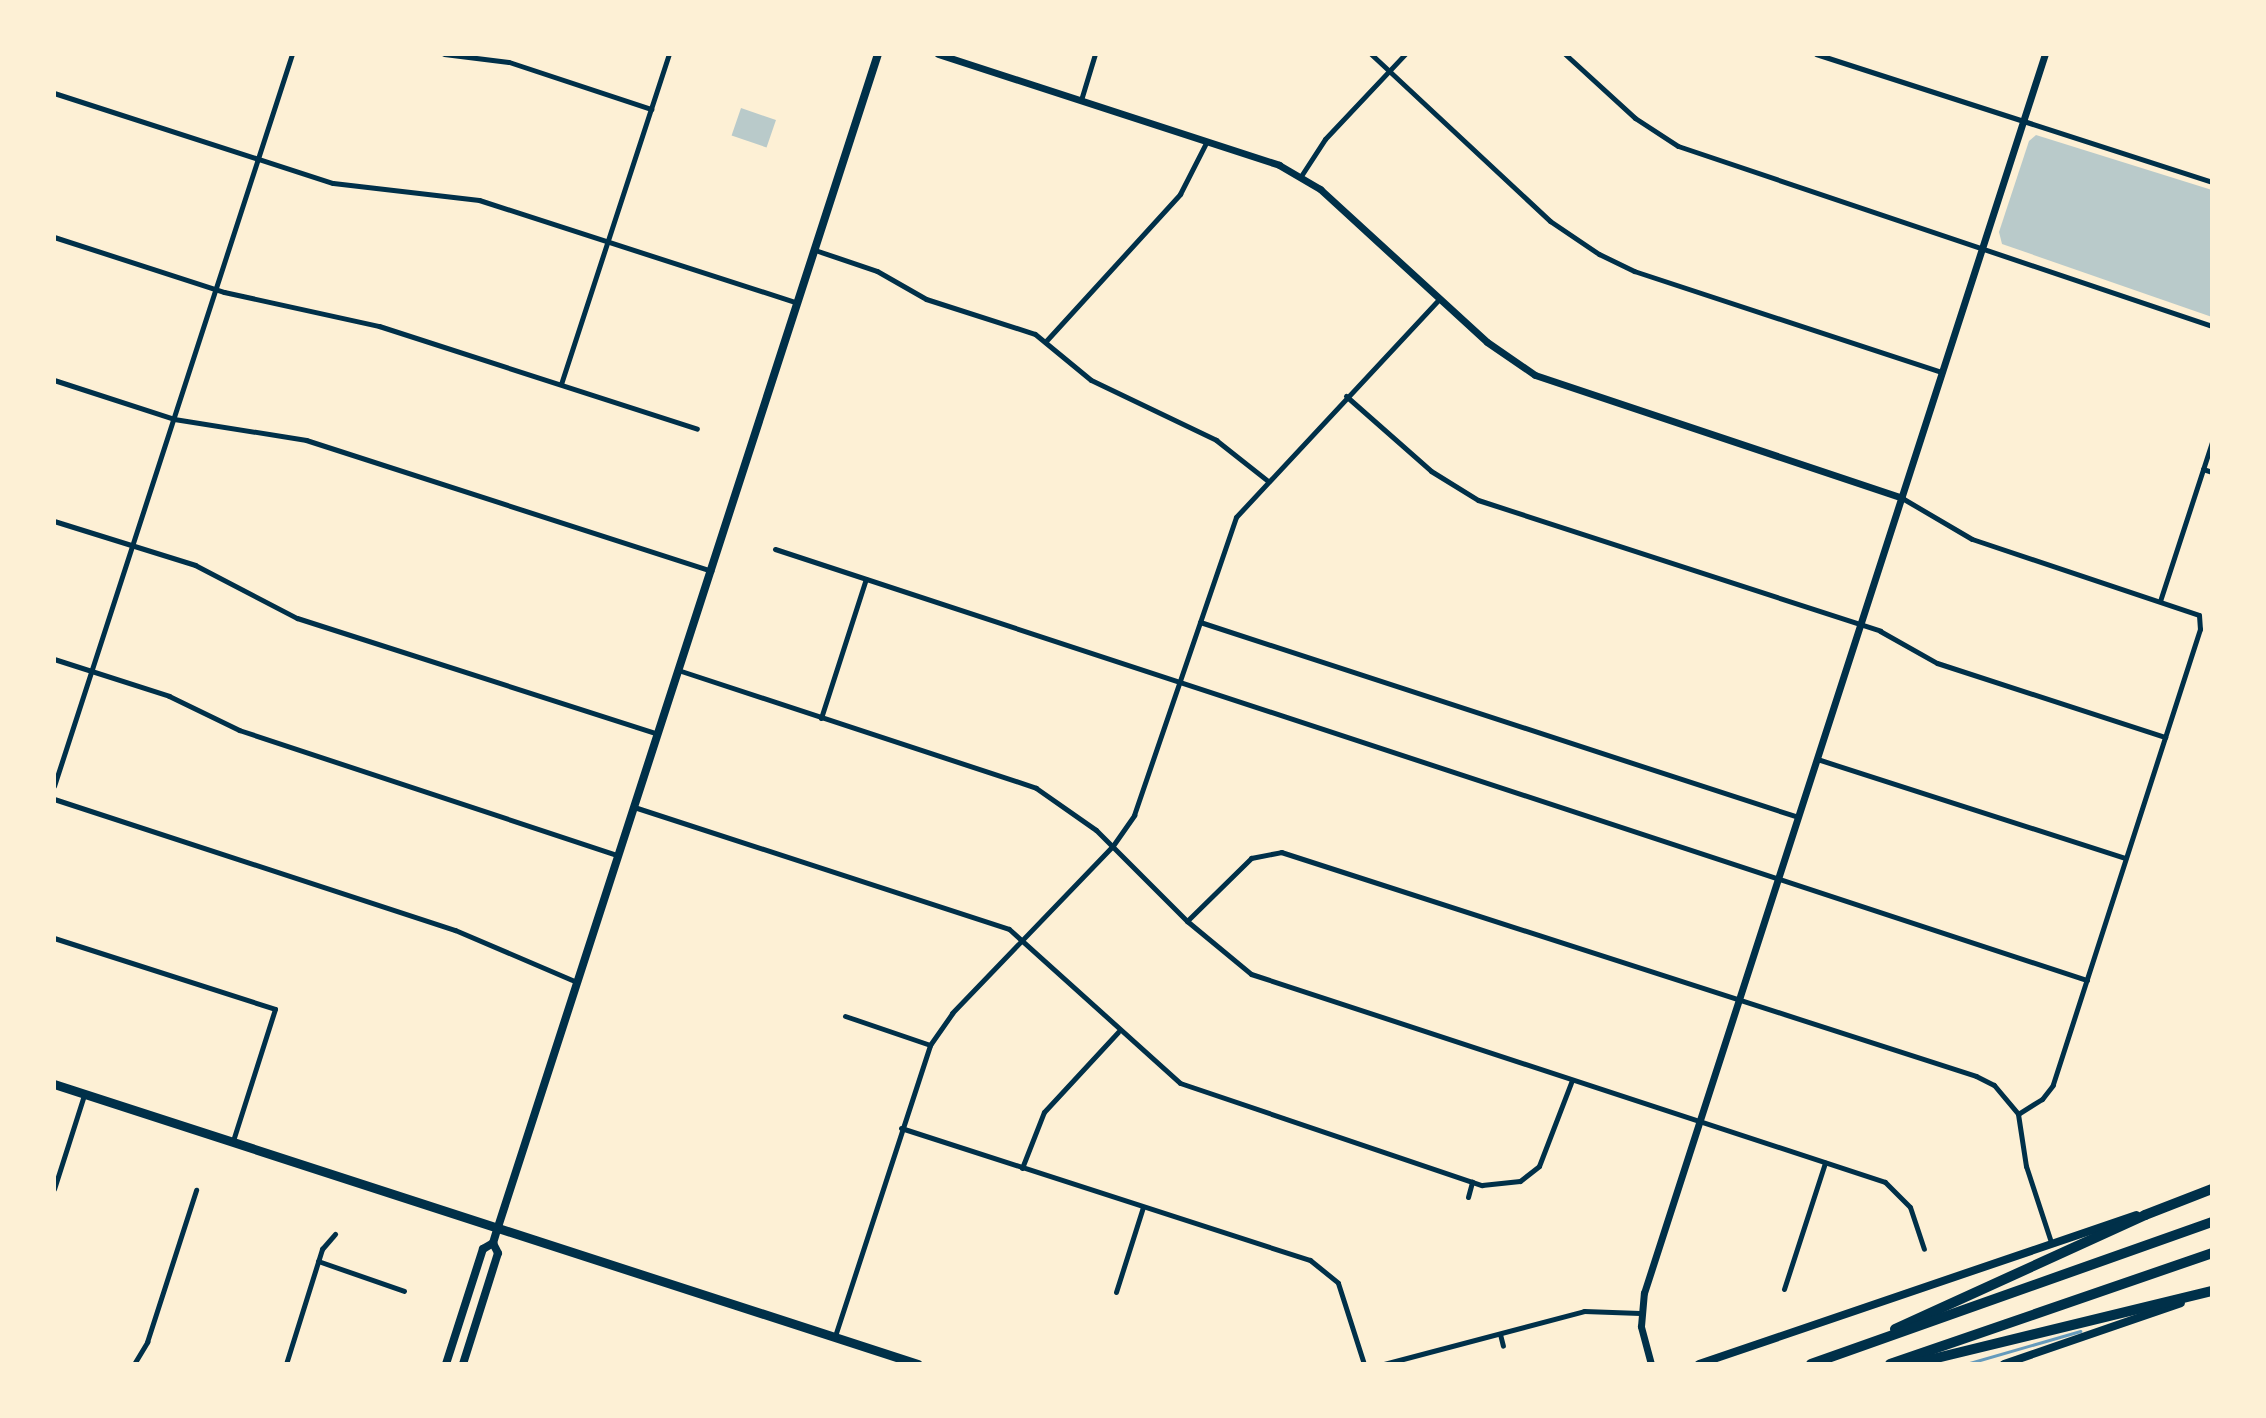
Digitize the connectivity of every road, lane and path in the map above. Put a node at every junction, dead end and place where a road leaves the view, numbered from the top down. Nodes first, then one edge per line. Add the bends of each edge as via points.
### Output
1 (292, 54) edge
2 (444, 54) edge
3 (669, 54) edge
4 (878, 54) edge
5 (938, 54) edge
6 (1095, 54) edge
7 (1371, 54) edge
8 (1405, 54) edge
9 (1565, 54) edge
10 (1816, 54) edge
11 (2045, 54) edge
12 (1390, 71) junction
13 (54, 93) edge
14 (1081, 100) junction
15 (651, 109) junction
16 (2024, 121) junction
17 (1208, 141) junction
18 (258, 159) junction
19 (1301, 176) junction
20 (2212, 182) edge
21 (54, 237) edge
22 (608, 242) junction
23 (1983, 247) junction
24 (815, 250) junction
25 (216, 290) junction
26 (1440, 298) junction
27 (797, 303) junction
28 (2212, 326) edge
29 (1046, 341) junction
30 (1942, 372) junction
31 (54, 380) edge
32 (561, 384) junction
33 (1346, 396) junction
34 (174, 419) junction
35 (697, 429) dead end
36 (2212, 442) edge
37 (2203, 469) junction
38 (2212, 472) edge
39 (1268, 481) junction
40 (1902, 498) junction
41 (54, 521) edge
42 (133, 545) junction
43 (775, 549) dead end
44 (711, 571) junction
45 (866, 579) junction
46 (2160, 601) junction
47 (1200, 622) junction
48 (1860, 625) junction
49 (54, 659) edge
50 (678, 670) junction
51 (92, 671) junction
52 (1179, 685) junction
53 (821, 718) junction
54 (658, 734) junction
55 (2165, 737) junction
56 (1817, 759) junction
57 (54, 786) edge
58 (54, 799) edge
59 (634, 807) junction
60 (1798, 817) junction
61 (1112, 847) junction
62 (618, 855) junction
63 (2125, 858) junction
64 (1778, 879) junction
65 (1187, 921) junction
66 (54, 938) edge
67 (1023, 938) junction
68 (2087, 980) junction
69 (577, 983) junction
70 (1738, 1001) junction
71 (845, 1016) dead end
72 (1118, 1032) junction
73 (930, 1045) junction
74 (1572, 1080) junction
75 (54, 1084) edge
76 (84, 1094) junction
77 (2018, 1114) junction
78 (1699, 1122) junction
79 (901, 1128) junction
80 (233, 1142) junction
81 (1825, 1163) junction
82 (1022, 1168) junction
83 (1472, 1182) junction
84 (54, 1189) edge
85 (2212, 1189) edge
86 (196, 1190) dead end
87 (1468, 1197) dead end
88 (1143, 1207) junction
89 (2212, 1222) edge
90 (498, 1227) junction
91 (335, 1234) dead end
92 (2051, 1242) junction
93 (493, 1243) junction
94 (1924, 1249) dead end
95 (2212, 1253) edge
96 (318, 1261) junction
97 (1784, 1289) dead end
98 (404, 1291) dead end
99 (1116, 1292) dead end
100 (2212, 1292) edge
101 (1640, 1313) junction
102 (1500, 1334) junction
103 (835, 1337) junction
104 (1503, 1346) dead end
105 (1841, 1354) junction
106 (134, 1364) edge
107 (286, 1364) edge
108 (446, 1364) edge
109 (463, 1364) edge
110 (918, 1364) edge
111 (1364, 1364) edge
112 (1384, 1364) edge
113 (1651, 1364) edge
114 (1699, 1364) edge
115 (1811, 1364) edge
116 (1890, 1364) edge
117 (1912, 1364) edge
118 (2004, 1364) edge

1 - 18 street
2 - 15 street via 509,62
3 - 15 street
4 - 24 main road
5 - 14 street
6 - 14 street
7 - 12 street
8 - 12 street
9 - 23 street via 1635,118 1678,146
10 - 16 street
11 - 16 street
12 - 19 street via 1325,139
12 - 30 street via 1550,221 1599,254 1634,271
13 - 18 street
14 - 17 street
15 - 22 street
16 - 20 street
16 - 23 street
17 - 19 street
17 - 29 street via 1180,194
18 - 22 street via 356,189 479,200
18 - 25 street
19 - 26 street
21 - 25 street
22 - 27 street
22 - 32 street
23 - 28 street
23 - 30 street
24 - 27 main road
24 - 29 street via 877,271 926,299
25 - 32 street via 379,326
25 - 34 street
26 - 33 street
26 - 40 street via 1512,361 1562,387
27 - 44 main road
29 - 39 street via 1091,380 1216,440
30 - 40 street
31 - 34 street
32 - 35 street
33 - 39 street
33 - 48 street via 1431,471 1478,500
34 - 42 street
34 - 44 street via 306,440
36 - 37 street
37 - 38 street
37 - 46 street
39 - 47 street via 1236,517
40 - 46 street via 1972,539
40 - 48 street
41 - 42 street
42 - 51 street
42 - 54 street via 221,576 297,618
43 - 45 street
44 - 50 main road
45 - 52 street
45 - 53 street
46 - 55 street via 2199,615 2200,629
47 - 52 street
47 - 60 street
48 - 55 street via 1937,663
48 - 56 street
49 - 51 street
50 - 53 street
50 - 54 main road
51 - 57 street
51 - 62 street via 169,696 239,730
52 - 61 street via 1145,788
52 - 64 street
53 - 61 street via 1036,788 1077,814
54 - 59 main road
55 - 63 street
56 - 60 street
56 - 63 street
58 - 69 street via 455,930
59 - 62 main road
59 - 67 street via 1009,929
60 - 64 street
61 - 65 street
61 - 67 street
62 - 69 main road
63 - 68 street
64 - 68 street
64 - 70 street
65 - 70 street via 1251,858 1281,852
65 - 74 street via 1231,962 1278,985
66 - 80 street via 275,1009
67 - 72 street
67 - 73 street via 952,1013
68 - 77 street via 2053,1085
69 - 90 main road
70 - 77 street via 1976,1076 1994,1085
70 - 78 street
71 - 73 street
72 - 82 street via 1049,1105
72 - 83 street via 1161,1070 1197,1092
73 - 79 street
74 - 78 street
74 - 83 street via 1539,1166 1509,1184
75 - 76 main road
76 - 80 main road
76 - 84 street
77 - 92 street via 2026,1166
78 - 81 street
78 - 101 street
79 - 82 street
79 - 103 street
80 - 90 main road
81 - 94 street via 1885,1182 1901,1194
81 - 97 street
82 - 88 street
83 - 87 street
85 - 92 main road
85 - 105 highway
86 - 106 street via 147,1342
88 - 99 street
88 - 111 street via 1328,1270 1344,1298
89 - 105 highway
90 - 93 main road
90 - 103 main road
91 - 96 street
92 - 114 main road
93 - 108 main road via 483,1249
93 - 109 main road via 498,1253
95 - 116 highway
96 - 98 street
96 - 107 street
100 - 117 highway
100 - 118 main road
101 - 102 street via 1584,1311
101 - 113 street
102 - 104 street
102 - 112 street
103 - 110 main road
105 - 115 highway

